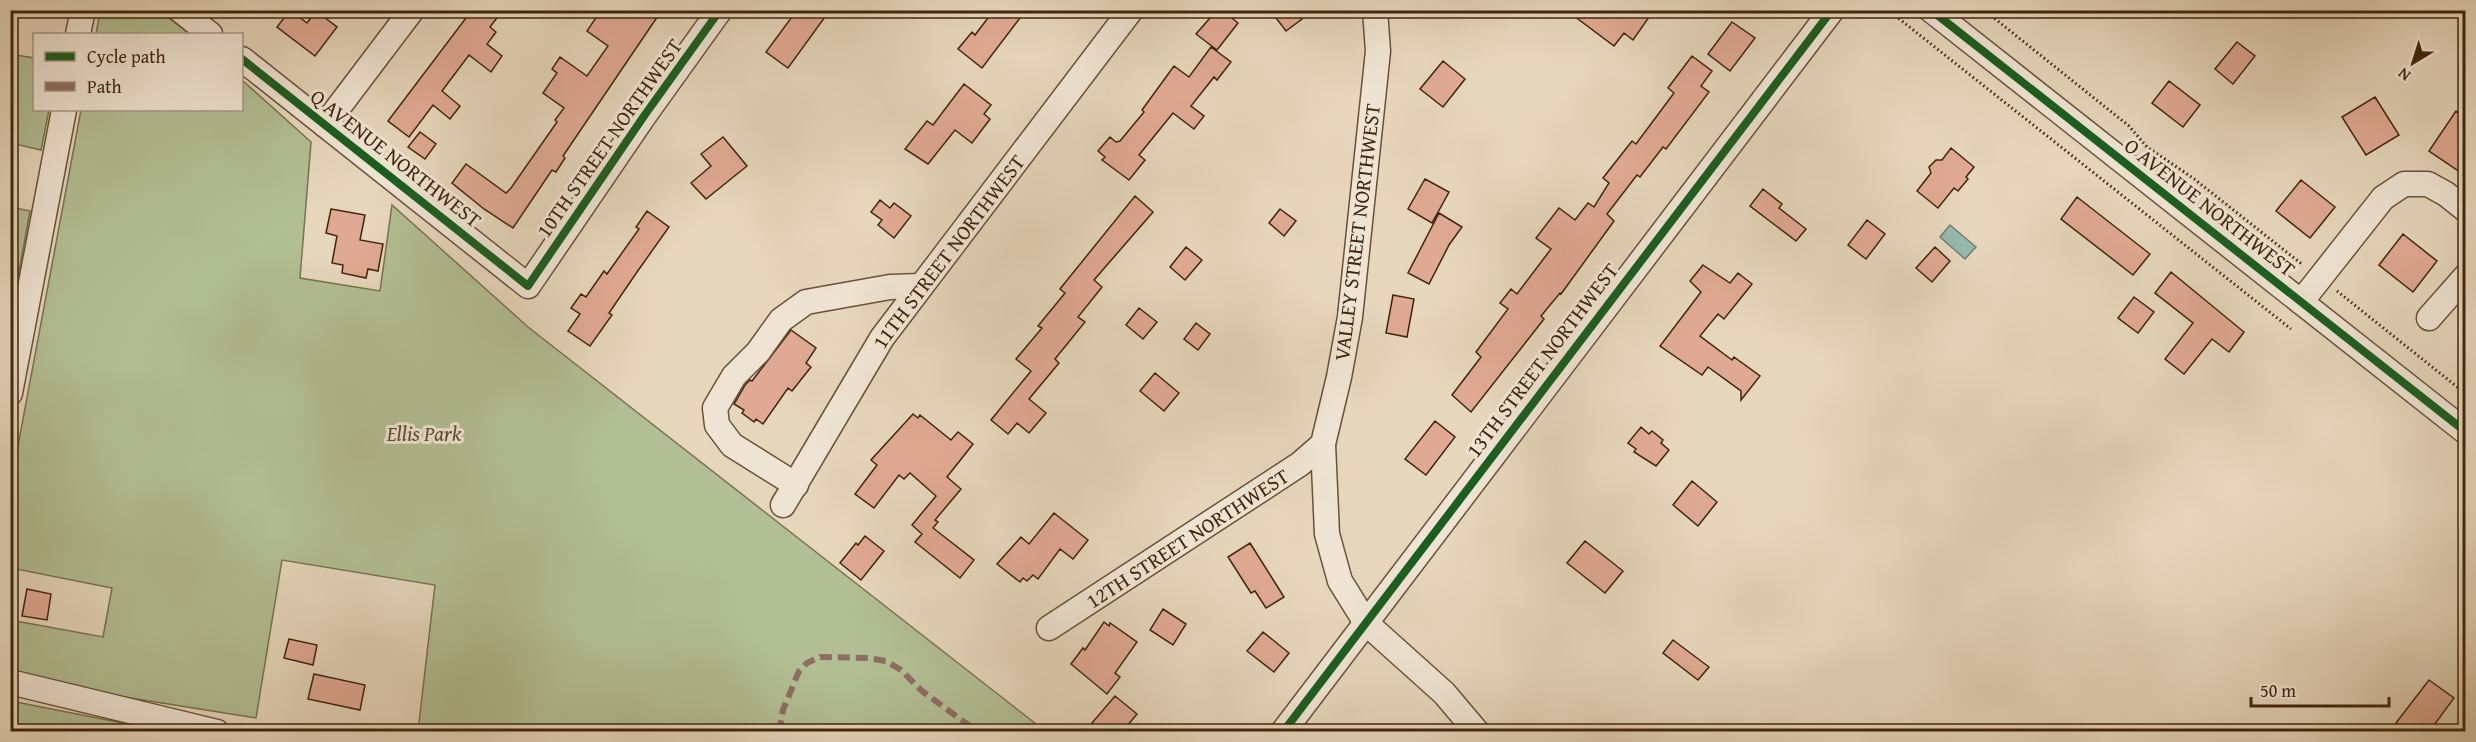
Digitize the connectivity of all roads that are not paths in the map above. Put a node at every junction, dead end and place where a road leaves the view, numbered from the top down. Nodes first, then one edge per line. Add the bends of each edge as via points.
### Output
1 (83, 10) edge
2 (180, 10) edge
3 (412, 10) edge
4 (720, 10) edge
5 (1131, 10) edge
6 (1375, 10) edge
7 (1832, 10) edge
8 (1931, 10) edge
9 (78, 33) edge
10 (209, 33) edge
11 (243, 60) edge
12 (64, 111) edge
13 (325, 125) junction
14 (2466, 210) edge
15 (2466, 276) edge
16 (528, 286) joint
17 (921, 286) junction
18 (2301, 302) junction
19 (2429, 318) dead end
20 (10, 393) edge
21 (2466, 432) edge
22 (1323, 444) junction
23 (796, 485) junction
24 (783, 505) dead end
25 (1366, 623) junction
26 (1049, 628) dead end
27 (10, 682) edge
28 (213, 731) edge
29 (1283, 732) edge
30 (1477, 732) edge

1 - 9 street
2 - 10 street
3 - 13 street
4 - 16 street, 10TH STREET NORTHWEST
5 - 17 street, 11TH STREET NORTHWEST
6 - 22 street, VALLEY STREET NORTHWEST via 1378,51 1350,317
7 - 25 street, 13TH STREET NORTHWEST
8 - 18 street, O AVENUE NORTHWEST
11 - 13 street, Q AVENUE NORTHWEST
12 - 20 street
13 - 16 street, Q AVENUE NORTHWEST
14 - 18 street via 2428,184 2404,184 2384,198
15 - 19 street
17 - 23 street, 11TH STREET NORTHWEST via 882,338
17 - 23 street via 890,287 806,302 781,320 734,376 715,408 717,425 732,445
18 - 21 street, O AVENUE NORTHWEST
22 - 25 street, VALLEY STREET NORTHWEST via 1327,534 1340,580
22 - 26 street, 12TH STREET NORTHWEST via 1300,464
23 - 24 street, 11TH STREET NORTHWEST
25 - 29 street, 13TH STREET NORTHWEST
25 - 30 street, VALLEY STREET NORTHWEST via 1444,693
27 - 28 street

